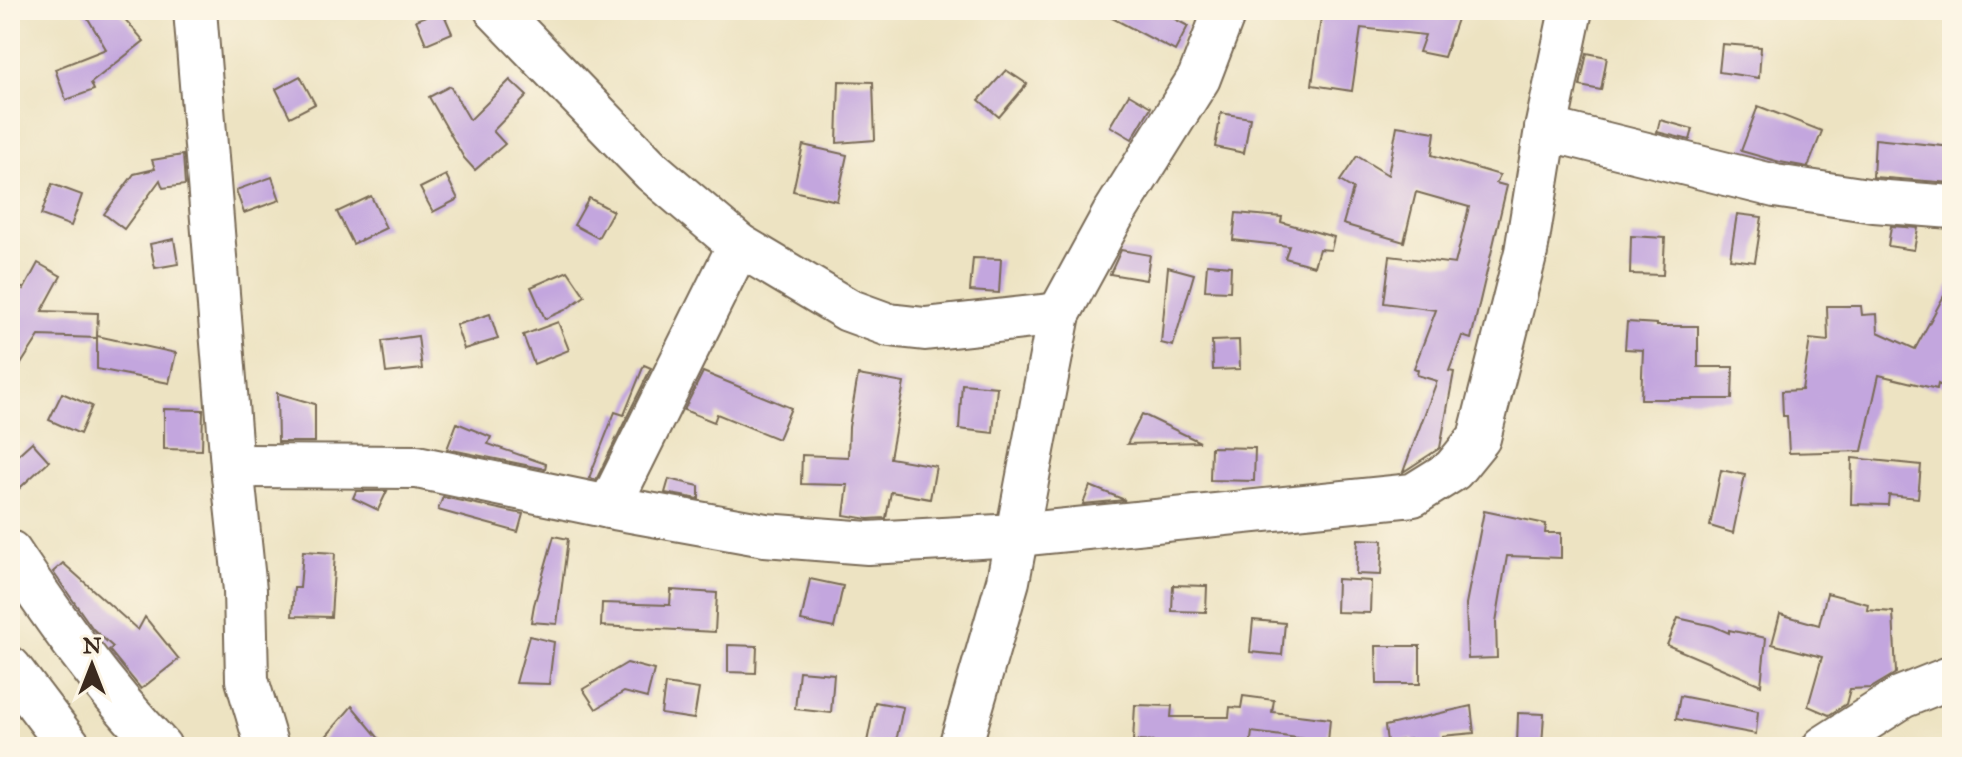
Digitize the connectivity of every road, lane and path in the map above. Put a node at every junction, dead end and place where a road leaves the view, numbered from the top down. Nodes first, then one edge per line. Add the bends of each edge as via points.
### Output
1 (195, 10) edge
2 (496, 10) edge
3 (1225, 10) edge
4 (1571, 10) edge
5 (1546, 129) junction
6 (1952, 207) edge
7 (739, 245) junction
8 (1059, 314) junction
9 (232, 466) junction
10 (609, 507) junction
11 (1017, 535) junction
12 (10, 552) edge
13 (10, 668) edge
14 (1952, 677) edge
15 (70, 747) edge
16 (160, 747) edge
17 (267, 747) edge
18 (960, 747) edge
19 (1824, 747) edge

1 - 9 street
2 - 7 street via 653,172
3 - 8 street via 1199,78 1113,215
4 - 5 street
5 - 6 street via 1775,186
5 - 11 street via 1526,252 1494,383 1479,438 1453,470 1413,495
7 - 8 street via 848,310 889,325 925,329
7 - 10 street
8 - 11 street
9 - 10 street via 417,467
9 - 17 street via 245,590 247,680
10 - 11 street via 765,535 868,543
11 - 18 street
12 - 16 street via 68,639
13 - 15 street
14 - 19 street via 1902,697

